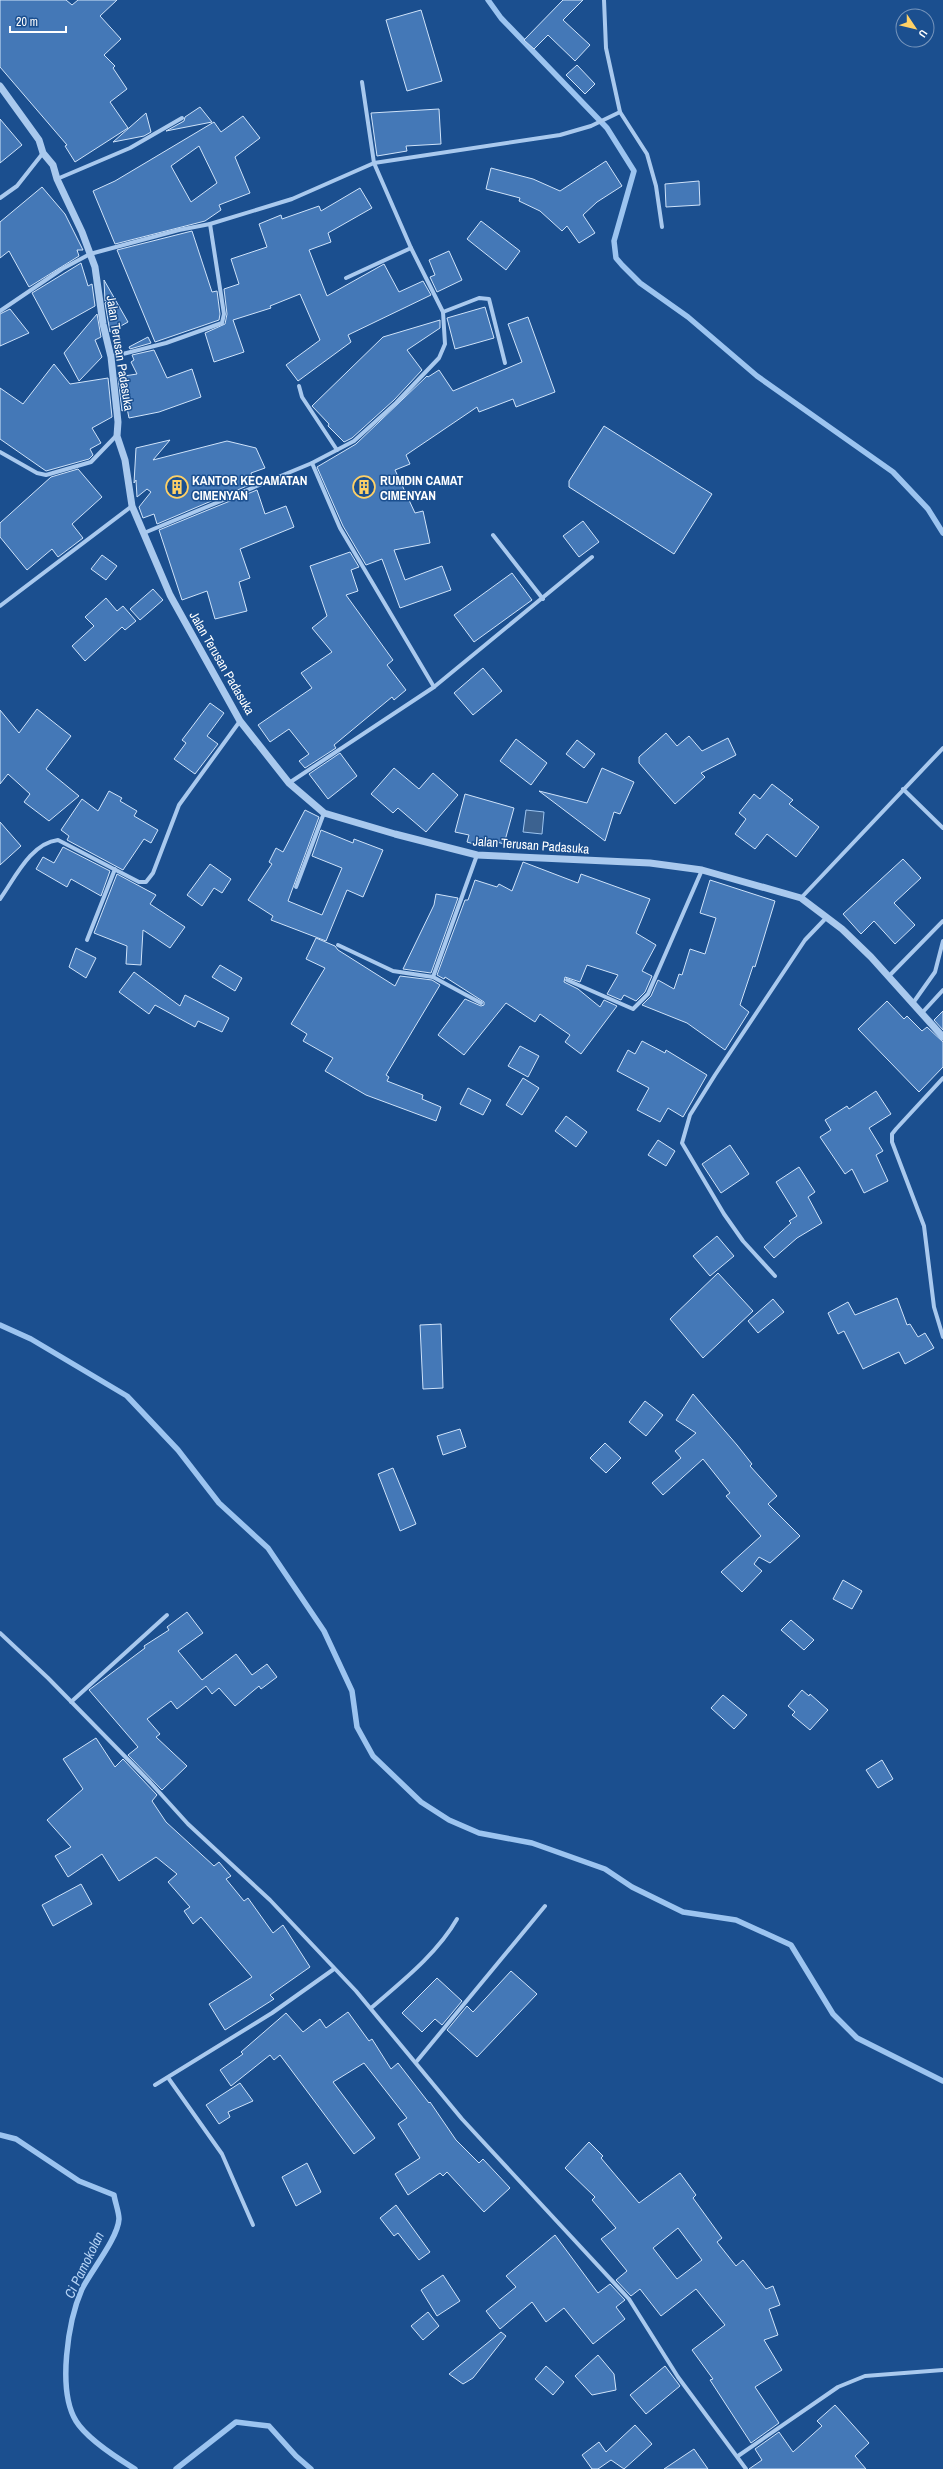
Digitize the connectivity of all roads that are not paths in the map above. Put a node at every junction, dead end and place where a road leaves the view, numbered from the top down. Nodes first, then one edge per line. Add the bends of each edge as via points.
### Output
1 (604, 0) edge
2 (362, 82) dead end
3 (0, 86) edge
4 (620, 112) junction
5 (182, 118) dead end
6 (44, 153) junction
7 (374, 163) junction
8 (57, 179) junction
9 (0, 198) edge
10 (210, 224) junction
11 (662, 227) dead end
12 (411, 248) junction
13 (90, 254) junction
14 (346, 278) dead end
15 (0, 311) edge
16 (443, 312) junction
17 (111, 357) junction
18 (505, 363) dead end
19 (299, 386) dead end
20 (117, 436) junction
21 (336, 450) junction
22 (0, 452) edge
23 (312, 463) junction
24 (132, 506) junction
25 (144, 533) junction
26 (493, 535) dead end
27 (592, 557) dead end
28 (543, 599) junction
29 (0, 606) edge
30 (434, 687) junction
31 (240, 721) junction
32 (943, 748) edge
33 (289, 783) junction
34 (903, 789) junction
35 (324, 813) junction
36 (943, 828) edge
37 (477, 855) junction
38 (115, 869) junction
39 (702, 870) junction
40 (296, 887) dead end
41 (801, 898) junction
42 (0, 899) edge
43 (826, 918) junction
44 (943, 921) edge
45 (87, 940) dead end
46 (943, 942) edge
47 (338, 945) dead end
48 (889, 976) junction
49 (433, 977) junction
50 (568, 980) dead end
51 (943, 990) edge
52 (481, 1003) dead end
53 (913, 1004) junction
54 (921, 1014) junction
55 (943, 1037) edge
56 (943, 1078) edge
57 (775, 1276) dead end
58 (943, 1337) edge
59 (167, 1615) dead end
60 (0, 1633) edge
61 (71, 1702) junction
62 (546, 1906) dead end
63 (458, 1919) dead end
64 (334, 1968) junction
65 (371, 2008) junction
66 (416, 2061) junction
67 (169, 2079) junction
68 (155, 2086) dead end
69 (253, 2225) dead end
70 (943, 2370) edge
71 (738, 2456) junction
72 (746, 2469) edge

1 - 4 street via 606,48
2 - 7 street
3 - 6 street, Jalan Terusan Padasuka via 39,140
4 - 7 street via 591,126 560,135
4 - 11 street via 647,154 656,186
5 - 8 street via 130,148
6 - 8 street, Jalan Terusan Padasuka via 53,165
6 - 9 street via 17,186
7 - 10 street via 292,199
7 - 12 street
8 - 13 street, Jalan Terusan Padasuka
10 - 13 street
10 - 17 street via 224,314 222,323 166,343
12 - 14 street
12 - 16 street
13 - 15 street via 62,269
13 - 17 street, Jalan Terusan Padasuka via 95,267 103,324
16 - 18 street via 479,298 489,299
16 - 21 street via 445,344 439,358 354,441
17 - 20 street, Jalan Terusan Padasuka via 118,422
19 - 21 street via 302,397
20 - 22 street via 91,462 46,475 37,473
20 - 24 street, Jalan Terusan Padasuka via 125,460
21 - 23 street
23 - 25 street
23 - 30 street via 340,528
24 - 25 street, Jalan Terusan Padasuka
24 - 29 street
25 - 31 street, Jalan Terusan Padasuka via 170,595
26 - 28 street
27 - 28 street
28 - 30 street
30 - 33 street
31 - 33 street, Jalan Terusan Padasuka
31 - 38 street via 179,805 150,879 139,882
32 - 34 street
33 - 35 street, Jalan Terusan Padasuka
34 - 36 street
34 - 41 street
35 - 37 street, Jalan Terusan Padasuka
35 - 40 street
37 - 39 street, Jalan Terusan Padasuka via 650,863
37 - 49 street
38 - 42 street via 58,840 49,841 40,845
38 - 45 street
39 - 41 street, Jalan Terusan Padasuka
39 - 50 street via 648,994 634,1009
41 - 43 street, Jalan Terusan Padasuka
43 - 48 street, Jalan Terusan Padasuka via 847,933
43 - 57 street via 805,940 715,1075 690,1115 682,1144 724,1214
44 - 48 street
46 - 53 street via 934,972
47 - 49 street via 393,971
48 - 53 street, Jalan Terusan Padasuka
49 - 52 street
51 - 54 street
53 - 54 street, Jalan Terusan Padasuka
54 - 55 street, Jalan Terusan Padasuka
56 - 58 street via 892,1134 892,1142 924,1226 934,1307
59 - 61 street
60 - 61 street
61 - 64 street via 188,1824 270,1900
62 - 66 street
63 - 65 street via 413,1971
64 - 65 street
64 - 67 street via 272,2013
65 - 66 street
66 - 71 street via 462,2119 629,2300 678,2377
67 - 68 street
67 - 69 street via 222,2154
70 - 71 street via 865,2376 838,2387
71 - 72 street

